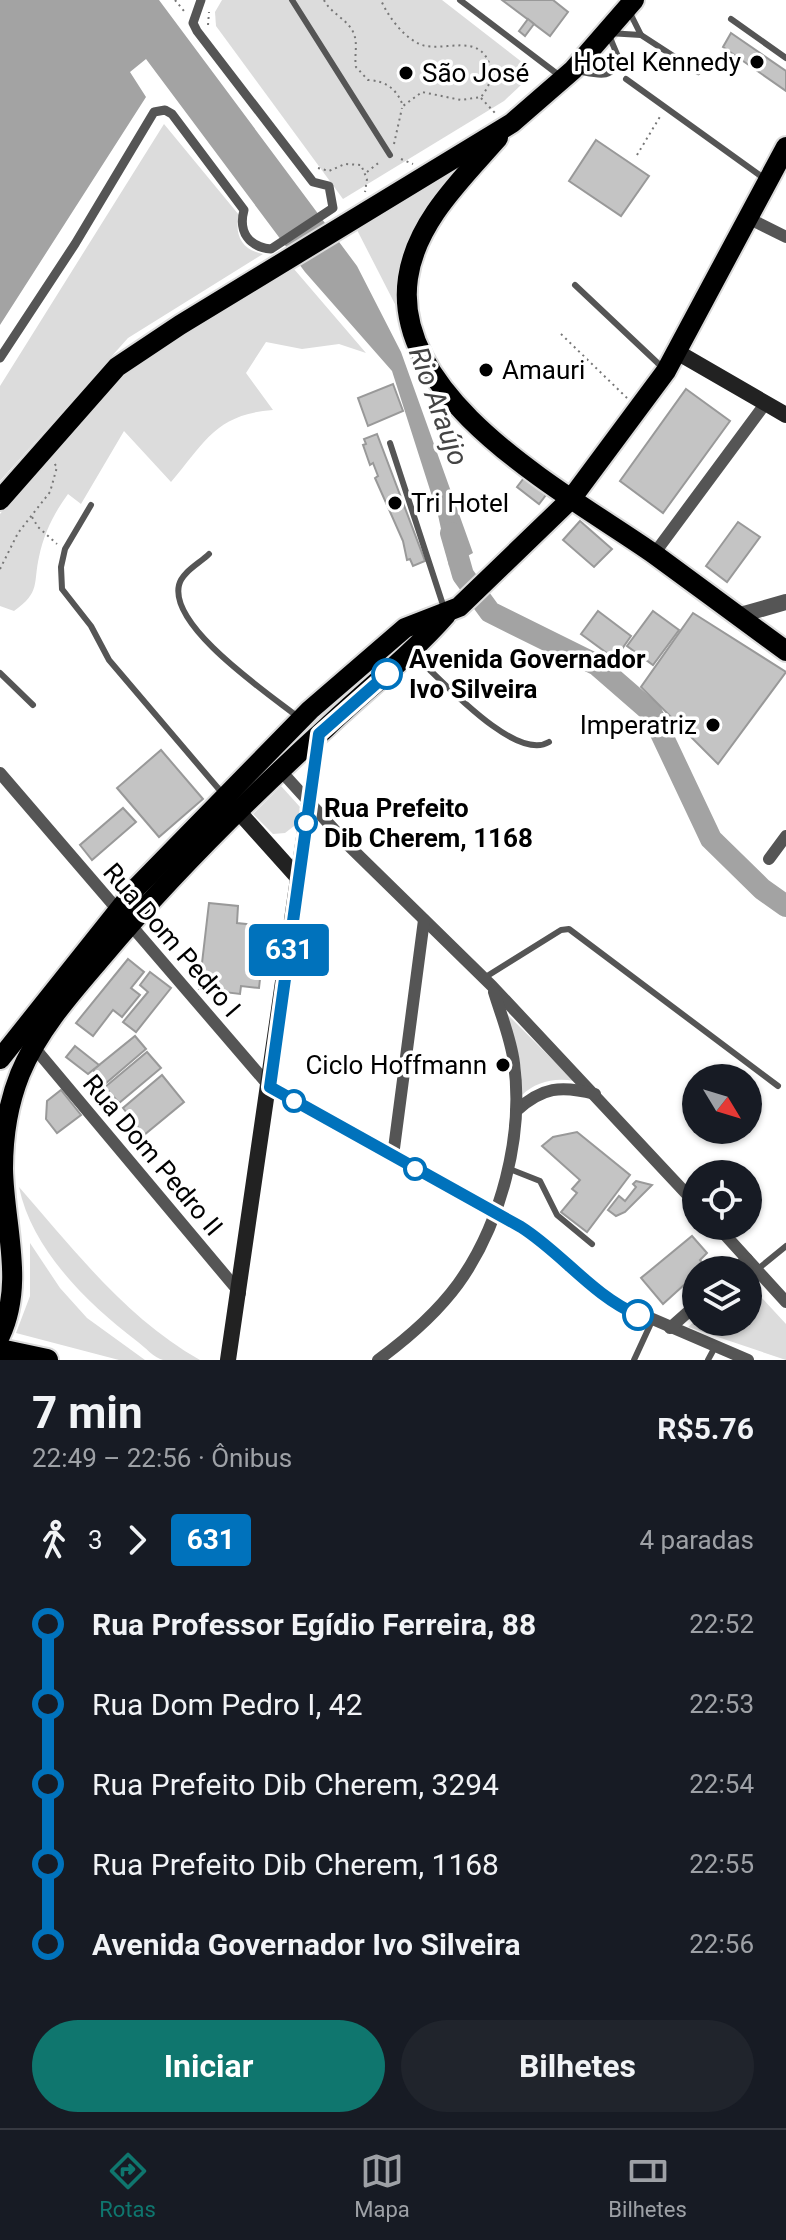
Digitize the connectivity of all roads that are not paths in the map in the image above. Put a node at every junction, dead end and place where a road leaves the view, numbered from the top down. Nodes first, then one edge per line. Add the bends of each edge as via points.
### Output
1 (201, 0) edge
2 (292, 0) edge
3 (460, 0) edge
4 (631, 4) edge
5 (731, 19) dead end
6 (608, 33) junction
7 (641, 35) junction
8 (786, 58) edge
9 (698, 72) dead end
10 (568, 74) junction
11 (626, 79) dead end
12 (503, 118) junction
13 (786, 147) edge
14 (390, 155) road end
15 (768, 181) junction
16 (338, 216) junction
17 (748, 218) junction
18 (786, 237) edge
19 (276, 256) junction
20 (575, 285) dead end
21 (677, 352) junction
22 (0, 358) edge
23 (666, 371) junction
24 (765, 404) junction
25 (786, 415) edge
26 (390, 443) dead end
27 (571, 499) junction
28 (0, 500) edge
29 (91, 505) dead end
30 (209, 554) dead end
31 (654, 554) junction
32 (786, 602) edge
33 (452, 611) junction
34 (737, 616) junction
35 (786, 651) edge
36 (411, 653) junction
37 (0, 673) edge
38 (33, 705) dead end
39 (301, 719) junction
40 (319, 734) junction
41 (549, 742) dead end
42 (280, 770) junction
43 (0, 773) edge
44 (309, 803) junction
45 (232, 804) junction
46 (305, 833) junction
47 (786, 836) edge
48 (272, 848) junction
49 (769, 859) dead end
50 (299, 879) junction
51 (123, 918) junction
52 (424, 920) junction
53 (488, 982) junction
54 (33, 1046) junction
55 (0, 1059) edge
56 (778, 1086) dead end
57 (270, 1087) junction
58 (595, 1094) junction
59 (516, 1111) junction
60 (393, 1156) junction
61 (507, 1168) junction
62 (682, 1189) edge
63 (3, 1193) edge
64 (493, 1212) junction
65 (730, 1240) edge
66 (592, 1244) dead end
67 (786, 1246) edge
68 (744, 1256) edge
69 (762, 1266) edge
70 (762, 1276) edge
71 (240, 1293) junction
72 (786, 1302) edge
73 (682, 1317) edge
74 (652, 1321) junction
75 (670, 1328) junction
76 (0, 1336) edge
77 (715, 1347) junction
78 (0, 1350) edge
79 (47, 1360) edge
80 (228, 1360) edge
81 (378, 1360) edge
82 (634, 1360) edge
83 (708, 1360) edge
84 (748, 1360) edge

1 - 16 street via 193,23 313,182 329,186
2 - 14 lane
3 - 10 lane
4 - 6 main road
4 - 7 lane
5 - 8 lane
6 - 7 lane
6 - 10 main road
6 - 10 lane via 618,53 615,71 605,76
7 - 9 lane
10 - 12 main road
11 - 15 lane
12 - 16 main road
12 - 27 main road via 425,228 408,278 409,318 423,359 449,396 502,446
13 - 15 main road
15 - 17 main road
16 - 19 main road
17 - 18 street
17 - 21 main road
19 - 22 street via 246,236 244,210 172,114 154,112
19 - 28 main road via 117,367
20 - 23 lane
21 - 23 main road
21 - 24 main road
23 - 27 main road
24 - 25 main road
24 - 31 street
26 - 33 lane
27 - 31 main road
27 - 33 main road
29 - 45 lane via 65,549 62,589 109,660
30 - 39 lane via 184,575 178,586 180,602 218,654
31 - 34 main road
32 - 34 street
33 - 36 main road
33 - 39 main road via 405,628
34 - 35 main road
36 - 40 main road
36 - 41 lane via 493,725 526,746
37 - 38 lane
39 - 45 main road
40 - 42 main road
40 - 44 main road
42 - 44 street
42 - 45 main road
43 - 51 street, Rua Dom Pedro I
44 - 46 main road
44 - 52 street
45 - 48 main road
45 - 51 main road
46 - 48 main road via 284,848
46 - 50 main road
47 - 49 street
48 - 50 main road
50 - 57 main road
51 - 54 main road
51 - 55 main road
51 - 57 street, Rua Dom Pedro I
52 - 53 street
52 - 60 street
53 - 56 lane via 569,929
53 - 58 street
53 - 59 street via 514,1062
54 - 63 main road via 7,1122
54 - 71 street, Rua Dom Pedro II
57 - 60 street, Rua Dom Pedro I
57 - 71 main road
58 - 59 street via 553,1088
58 - 62 street
59 - 61 street
60 - 64 street, Rua Dom Pedro I
61 - 64 street
61 - 66 lane via 540,1181 557,1215
63 - 76 main road via 13,1269 12,1298
64 - 74 street, Rua Dom Pedro I via 550,1246 613,1302
64 - 81 street via 471,1265 456,1286 430,1317
65 - 68 street
67 - 69 lane
70 - 72 street
71 - 80 main road
73 - 75 street
74 - 75 street, Rua Dom Pedro I
74 - 82 lane
75 - 77 street, Rua Dom Pedro I
77 - 83 lane
77 - 84 street, Rua Dom Pedro I
78 - 79 highway

